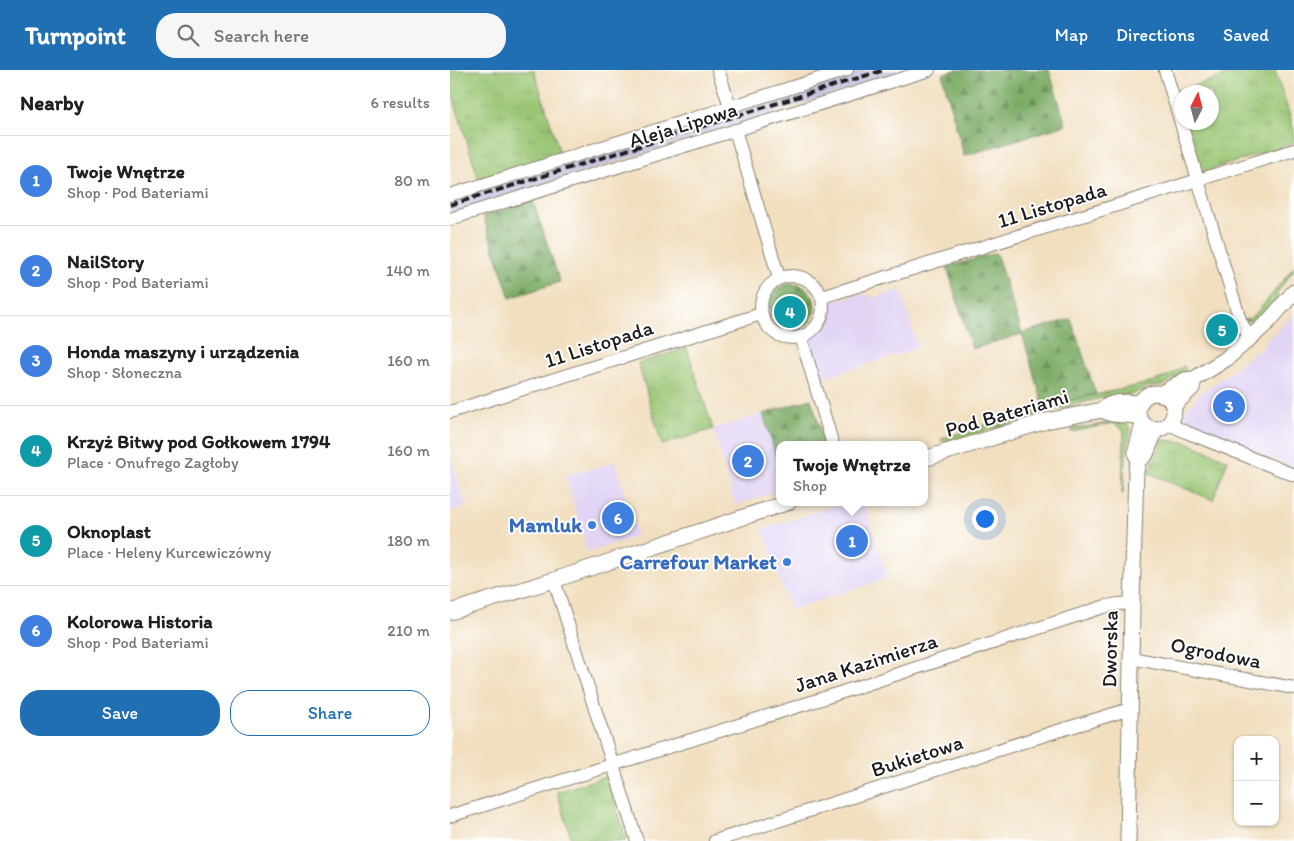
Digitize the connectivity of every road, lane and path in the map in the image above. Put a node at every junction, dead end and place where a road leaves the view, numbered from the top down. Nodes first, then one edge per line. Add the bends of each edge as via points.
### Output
1 (718, 70) edge
2 (847, 70) edge
3 (929, 70) edge
4 (1165, 70) edge
5 (730, 106) junction
6 (735, 130) junction
7 (1294, 150) edge
8 (1199, 180) junction
9 (450, 195) edge
10 (450, 219) edge
11 (779, 278) junction
12 (1294, 292) edge
13 (822, 297) junction
14 (761, 314) junction
15 (801, 337) junction
16 (1250, 339) junction
17 (1194, 380) junction
18 (1160, 394) junction
19 (1172, 406) junction
20 (450, 412) edge
21 (1149, 419) junction
22 (832, 441) edge
23 (928, 458) edge
24 (1294, 475) edge
25 (777, 506) edge
26 (554, 580) junction
27 (1132, 603) junction
28 (450, 612) edge
29 (1131, 658) junction
30 (1294, 688) edge
31 (1130, 709) junction
32 (613, 765) junction
33 (450, 816) edge
34 (637, 841) edge
35 (715, 841) edge
36 (1128, 841) edge

1 - 5 street
2 - 5 street, Aleja Lipowa
3 - 6 street, Aleja Lipowa
4 - 8 street
5 - 9 street, Aleja Lipowa
6 - 10 street, Aleja Lipowa
6 - 11 street
7 - 8 street, 11 Listopada
8 - 13 street, 11 Listopada
8 - 16 street via 1240,320
11 - 13 street via 804,278
11 - 14 street via 768,287 761,300
12 - 16 street, Pod Bateriami
13 - 15 street via 821,320
14 - 15 street via 772,332 781,337
14 - 20 street, 11 Listopada
15 - 22 street
16 - 17 street, Pod Bateriami
17 - 18 street, Pod Bateriami via 1184,380
17 - 19 street, Pod Bateriami via 1192,388
18 - 19 street
18 - 21 street, Pod Bateriami via 1144,399
19 - 21 street via 1173,415
21 - 23 street, Pod Bateriami via 1102,410 1046,421
21 - 24 street
21 - 27 street, Dworska via 1136,450 1139,458
25 - 26 street
26 - 28 street
26 - 32 street
27 - 29 street, Dworska
27 - 32 street, Jana Kazimierza via 1103,607
29 - 30 street, Ogrodowa
29 - 31 street, Dworska
31 - 35 street, Bukietowa
31 - 36 street, Dworska
32 - 33 street, Jana Kazimierza
32 - 34 street

